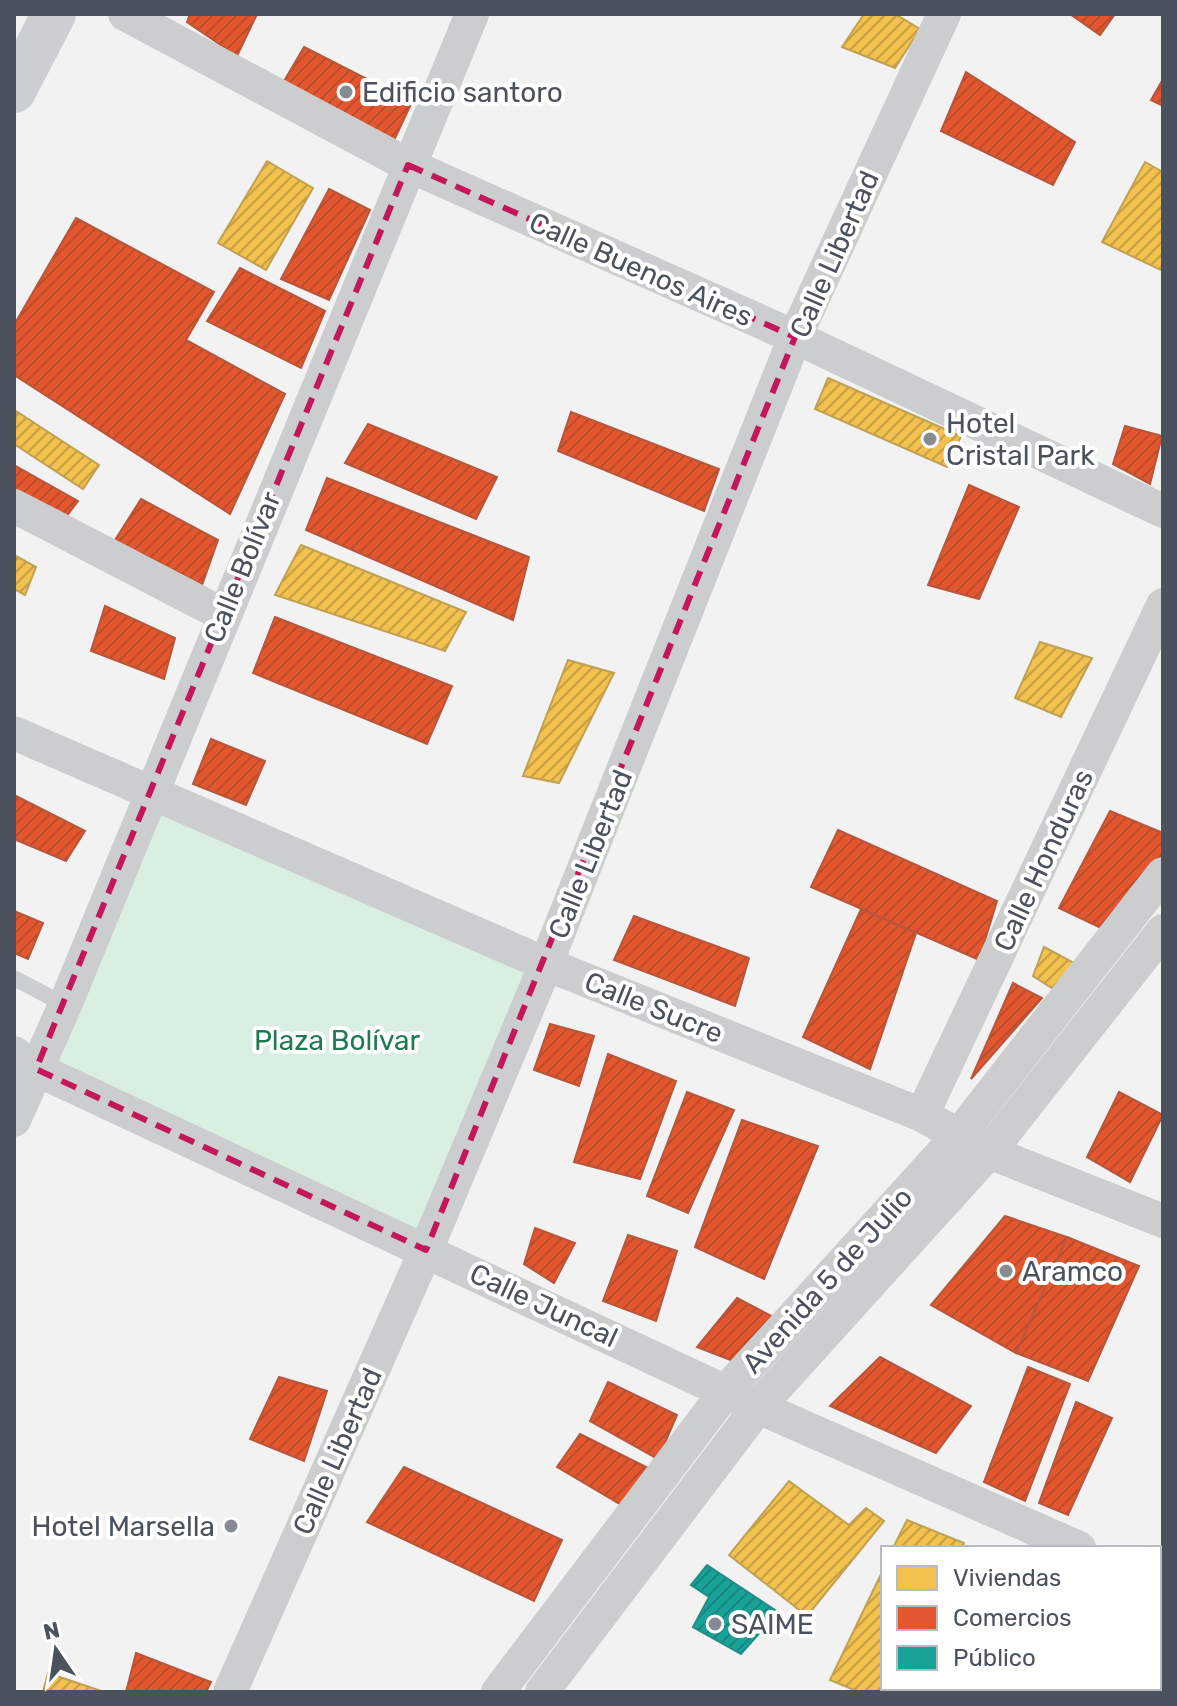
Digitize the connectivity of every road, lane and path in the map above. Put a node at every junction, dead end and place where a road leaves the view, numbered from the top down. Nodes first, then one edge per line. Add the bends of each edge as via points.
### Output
1 (54, 14) edge
2 (125, 14) edge
3 (472, 14) edge
4 (944, 14) edge
5 (14, 91) edge
6 (408, 165) junction
7 (795, 337) junction
8 (14, 506) edge
9 (1163, 511) edge
10 (1163, 605) edge
11 (222, 614) junction
12 (14, 733) edge
13 (152, 793) junction
14 (1163, 874) edge
15 (1163, 931) edge
16 (546, 964) junction
17 (14, 978) edge
18 (65, 1005) junction
19 (25, 1061) edge
20 (922, 1115) junction
21 (14, 1120) edge
22 (959, 1135) junction
23 (989, 1152) junction
24 (1163, 1221) edge
25 (426, 1250) junction
26 (726, 1391) junction
27 (758, 1407) junction
28 (1074, 1546) edge
29 (230, 1692) edge
30 (498, 1692) edge
31 (542, 1692) edge

1 - 5 street
2 - 6 street, Calle Buenos Aires
3 - 6 street, Calle Bolívar
4 - 7 street, Calle Libertad
6 - 7 street, Calle Buenos Aires
6 - 11 street, Calle Bolívar
7 - 9 street, Calle Buenos Aires
7 - 16 street, Calle Libertad
8 - 11 street
10 - 20 street, Calle Honduras
11 - 13 street, Calle Bolívar
12 - 13 street, Calle Sucre
13 - 16 street, Calle Sucre
13 - 18 street, Calle Bolívar
14 - 22 street, Avenida 5 de Julio
15 - 23 street, Avenida 5 de Julio
16 - 20 street, Calle Sucre
16 - 25 street, Calle Libertad
17 - 18 lane
18 - 19 street, Calle Bolívar
19 - 21 street, Calle Bolívar
19 - 25 street, Calle Juncal
20 - 22 street, Calle Sucre
22 - 23 street, Calle Sucre
22 - 26 street, Avenida 5 de Julio
23 - 24 street, Calle Sucre
23 - 27 street, Avenida 5 de Julio
25 - 26 street, Calle Juncal
25 - 29 street, Calle Libertad
26 - 27 street, Calle Juncal
26 - 30 street, Avenida 5 de Julio
27 - 28 street, Calle Juncal
27 - 31 street, Avenida 5 de Julio

